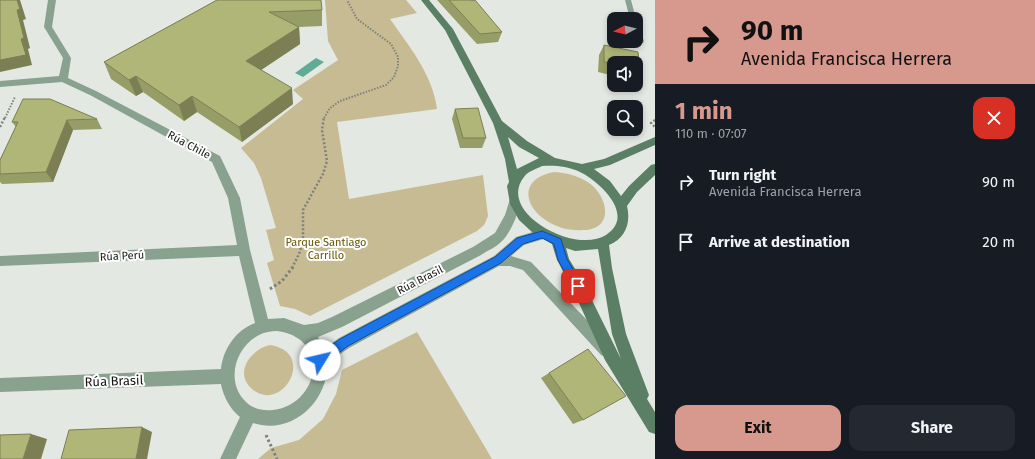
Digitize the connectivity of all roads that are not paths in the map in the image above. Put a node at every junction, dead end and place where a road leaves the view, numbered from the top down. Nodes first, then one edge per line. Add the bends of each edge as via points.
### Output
1 (52, 0) edge
2 (425, 0) edge
3 (628, 0) edge
4 (632, 12) edge
5 (63, 79) junction
6 (0, 84) edge
7 (498, 123) junction
8 (655, 141) edge
9 (553, 162) junction
10 (582, 168) junction
11 (655, 168) edge
12 (514, 181) junction
13 (514, 202) junction
14 (622, 205) junction
15 (542, 234) junction
16 (558, 242) junction
17 (603, 243) junction
18 (244, 250) junction
19 (498, 260) junction
20 (0, 262) edge
21 (263, 326) junction
22 (303, 332) junction
23 (610, 355) junction
24 (320, 360) junction
25 (227, 376) junction
26 (0, 385) edge
27 (255, 416) junction
28 (651, 421) edge
29 (228, 459) edge

1 - 5 street via 48,27 66,58
2 - 7 street via 449,29
3 - 4 lane
5 - 6 street, Rúa Chile
5 - 18 street, Rúa Chile via 216,159 234,198
7 - 9 street via 523,144
7 - 12 street
8 - 10 street via 606,162
9 - 10 street
9 - 12 street via 540,162 529,166 520,172
10 - 14 street via 595,174 606,184
11 - 14 street via 632,188
12 - 13 street
13 - 15 street via 520,214
13 - 22 street, Rúa Brasil via 511,216 499,237 488,244 336,322 318,330
14 - 17 street via 624,217 621,228 614,237
15 - 16 street
15 - 19 street, Rúa Brasil via 520,241
16 - 17 street via 574,246
16 - 23 street via 563,260
17 - 28 street via 619,334
18 - 20 street, Rúa Perú
18 - 21 street, Rúa Chile
19 - 23 street via 527,266
19 - 24 street, Rúa Brasil via 344,343
21 - 22 street via 291,326
21 - 25 street via 241,340 233,351 228,363
22 - 24 street via 311,340
23 - 28 street
24 - 27 street via 316,390 306,404 293,414 282,417
25 - 26 street, Rúa Brasil
25 - 27 street via 233,398 240,407
27 - 29 street

